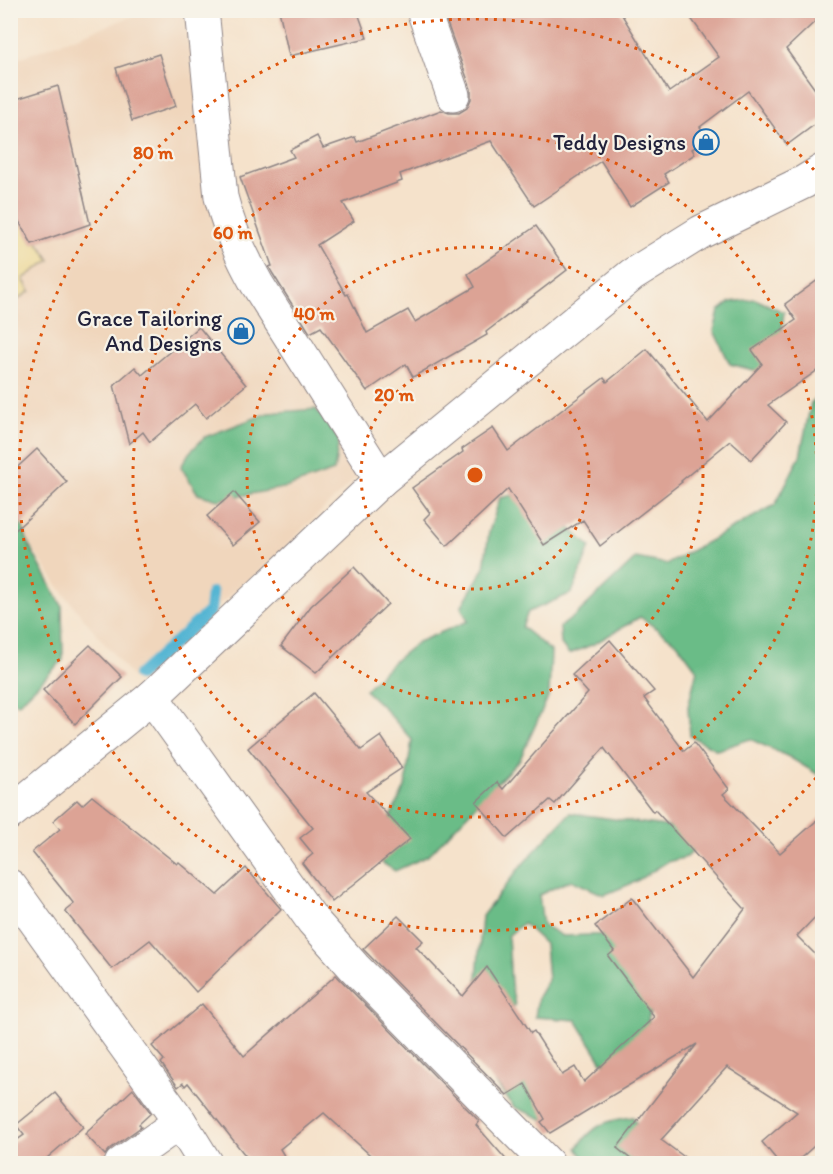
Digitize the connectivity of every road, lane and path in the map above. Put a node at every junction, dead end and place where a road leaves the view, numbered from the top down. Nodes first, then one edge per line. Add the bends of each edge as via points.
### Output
1 (202, 10) edge
2 (423, 10) edge
3 (453, 95) dead end
4 (822, 171) edge
5 (381, 480) junction
6 (152, 697) junction
7 (10, 813) edge
8 (10, 886) edge
9 (180, 1122) junction
10 (121, 1164) edge
11 (206, 1164) edge
12 (548, 1164) edge

1 - 5 street via 226,220 257,284
2 - 3 street
4 - 5 street via 701,232 632,275
5 - 6 street
6 - 7 street
6 - 12 street via 313,921
8 - 9 street
9 - 10 street
9 - 11 street

